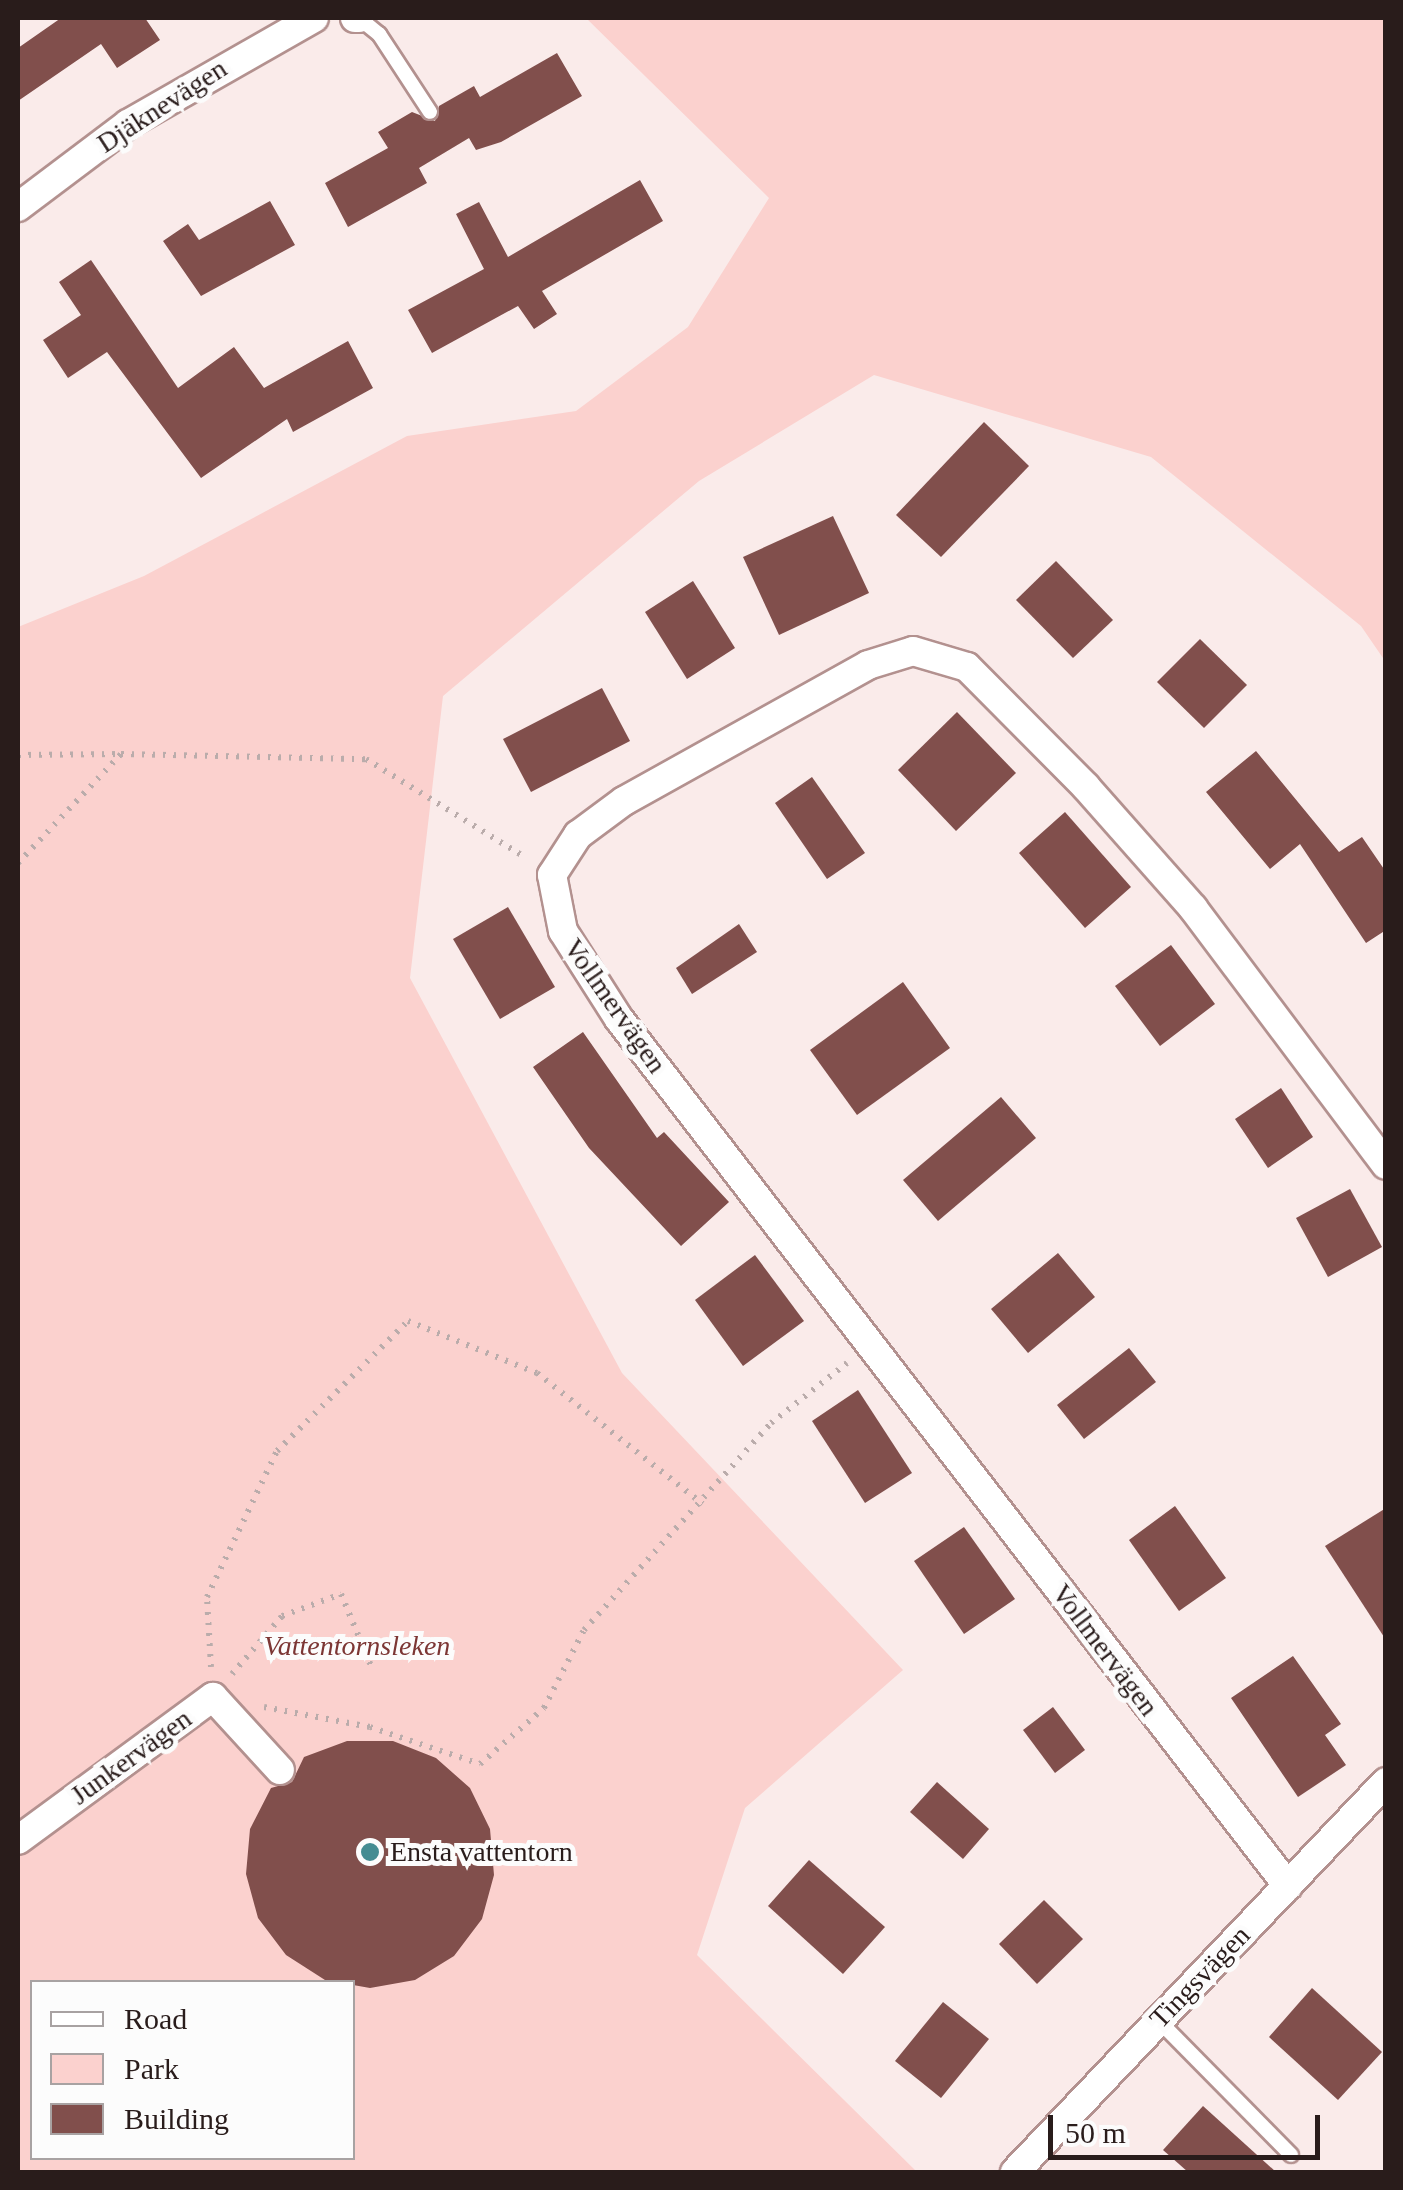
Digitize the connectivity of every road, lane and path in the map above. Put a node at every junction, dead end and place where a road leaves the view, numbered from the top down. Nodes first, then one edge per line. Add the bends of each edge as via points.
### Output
1 (314, 18) edge
2 (357, 18) edge
3 (430, 112) dead end
4 (18, 207) edge
5 (122, 754) junction
6 (18, 756) edge
7 (18, 862) edge
8 (552, 875) junction
9 (1386, 1165) edge
10 (871, 1344) junction
11 (703, 1504) junction
12 (372, 1668) dead end
13 (212, 1697) junction
14 (280, 1770) dead end
15 (1386, 1782) edge
16 (18, 1840) edge
17 (1288, 1886) junction
18 (1159, 2020) junction
19 (1292, 2155) dead end
20 (1015, 2172) edge

1 - 4 street, Djäknevägen via 128,124
2 - 3 lane via 379,34
5 - 6 path
5 - 7 path
5 - 8 path via 366,758
8 - 9 street via 578,835 624,802 868,665 913,652 967,667 1086,786 1193,908
8 - 10 street, Vollmervägen via 563,931 620,1020
10 - 11 path via 771,1423
10 - 17 street, Vollmervägen
11 - 13 path via 584,1630 544,1708 480,1764 370,1727
11 - 13 path via 537,1373 408,1321 277,1451 207,1597
12 - 13 path via 341,1594 282,1616
13 - 14 street, Junkervägen
13 - 16 street, Junkervägen
15 - 17 street, Tingsvägen
17 - 18 street, Tingsvägen
18 - 19 lane
18 - 20 street, Tingsvägen

